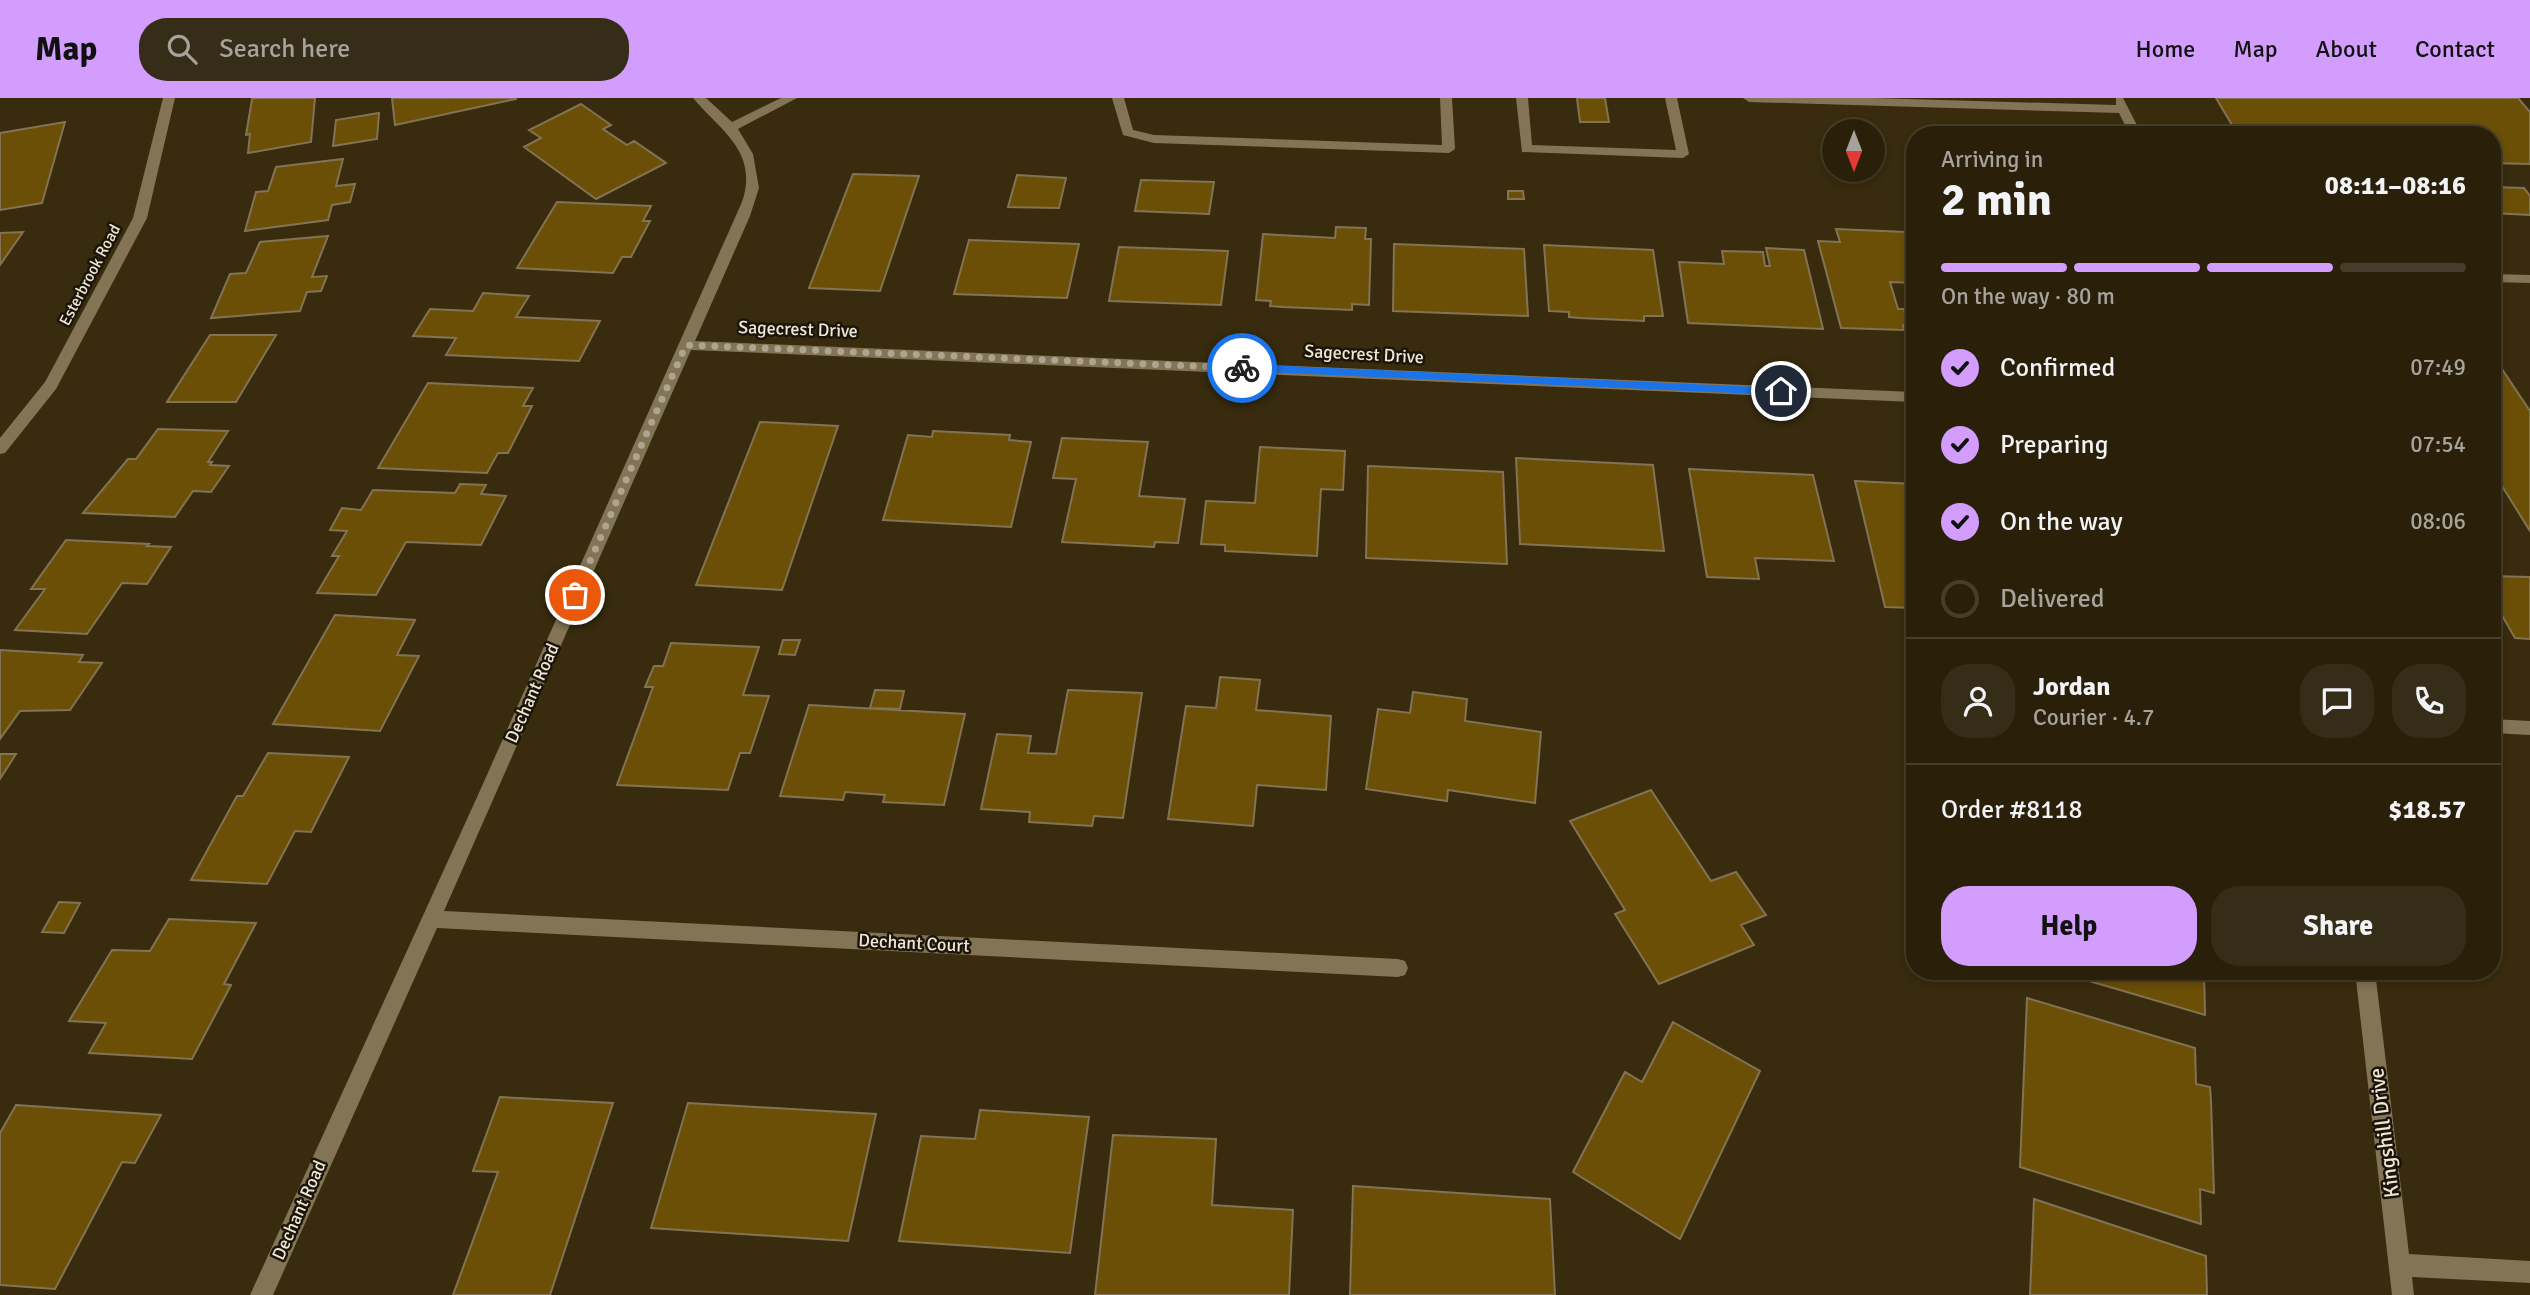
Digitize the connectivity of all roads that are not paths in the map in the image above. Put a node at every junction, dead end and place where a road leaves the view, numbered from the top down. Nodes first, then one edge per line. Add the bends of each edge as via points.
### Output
1 (169, 98) edge
2 (699, 98) edge
3 (791, 98) edge
4 (1118, 98) edge
5 (1446, 98) edge
6 (1522, 98) edge
7 (1671, 98) edge
8 (1749, 98) edge
9 (2044, 102) edge
10 (2121, 104) edge
11 (2132, 126) edge
12 (732, 127) junction
13 (2501, 278) edge
14 (2530, 279) edge
15 (686, 345) junction
16 (1906, 397) edge
17 (0, 449) edge
18 (2501, 726) edge
19 (2530, 728) edge
20 (430, 919) junction
21 (1398, 968) dead end
22 (2366, 980) edge
23 (2399, 1265) junction
24 (2530, 1272) edge
25 (261, 1295) edge
26 (2403, 1295) edge

1 - 17 street, Esterbrook Road via 140,218 51,385
2 - 12 street, Dechant Road
3 - 12 street
4 - 5 street via 1127,131 1154,139 1449,149
6 - 7 street via 1526,149 1683,154
8 - 9 street
9 - 10 street
10 - 11 street
12 - 15 street, Dechant Road via 747,151 754,181
13 - 14 street
15 - 16 street, Sagecrest Drive
15 - 20 street, Dechant Road
18 - 19 street
20 - 21 street, Dechant Court
20 - 25 street, Dechant Road
22 - 23 street, Kingshill Drive
23 - 24 street
23 - 26 street, Kingshill Drive

